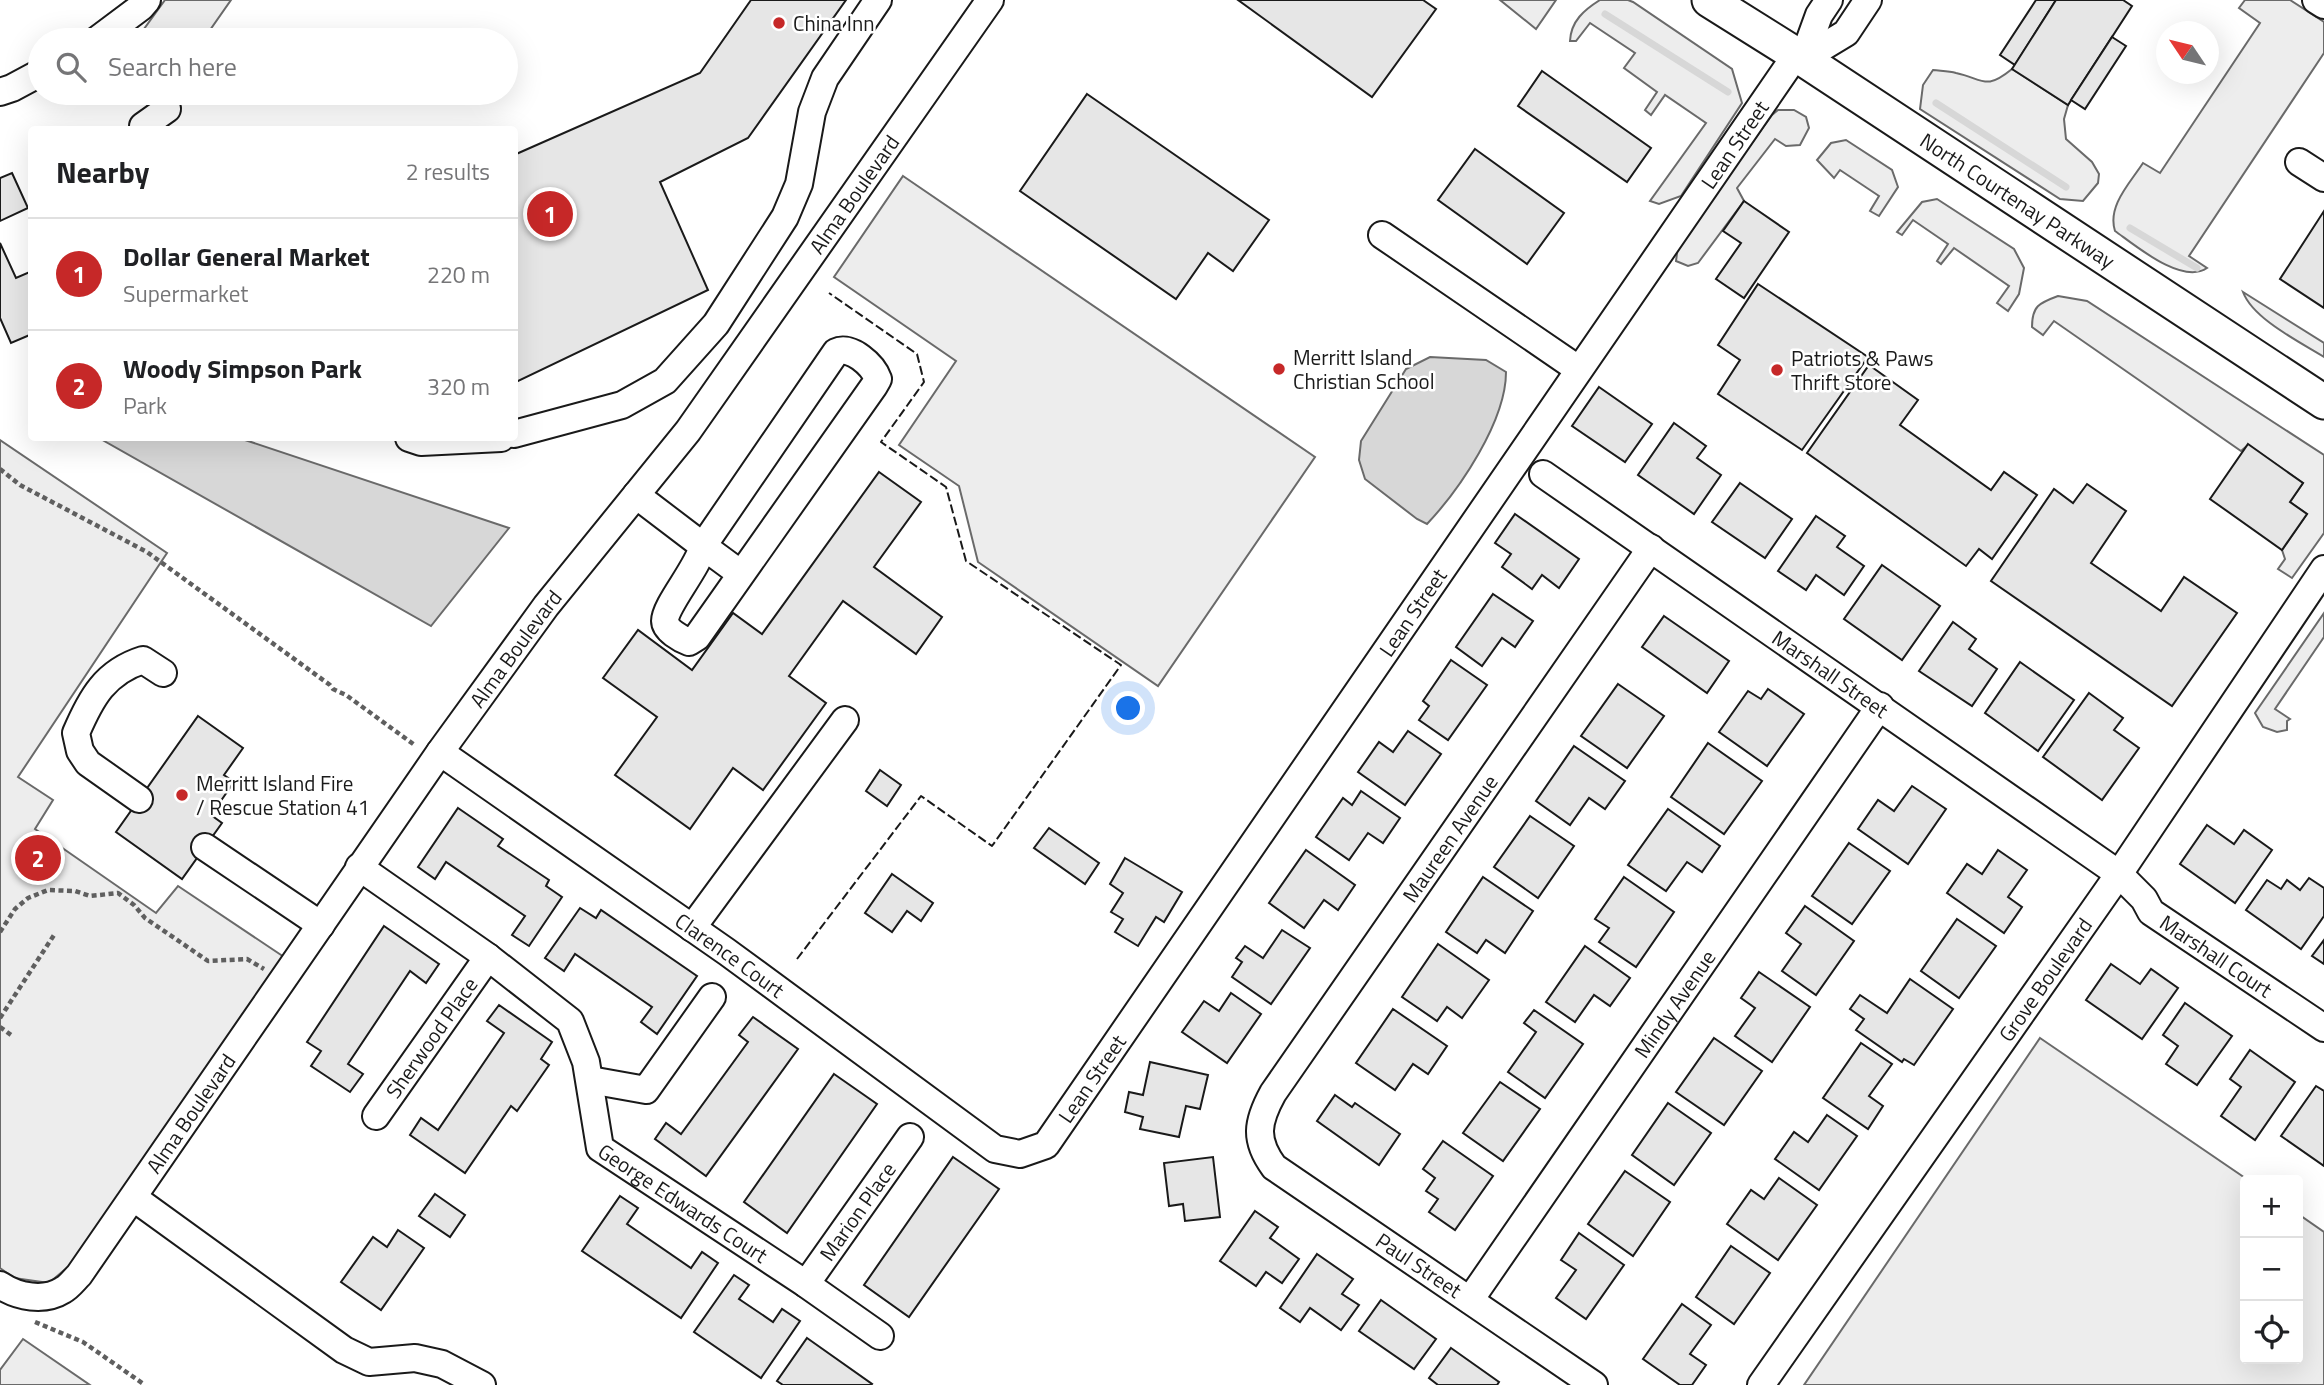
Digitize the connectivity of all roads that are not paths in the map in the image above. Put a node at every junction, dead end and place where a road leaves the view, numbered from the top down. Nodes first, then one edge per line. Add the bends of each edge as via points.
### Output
1 (147, 0) edge
2 (878, 0) edge
3 (990, 0) edge
4 (1709, 0) edge
5 (1829, 0) edge
6 (1868, 0) edge
7 (2316, 0) edge
8 (2324, 5) edge
9 (113, 28) edge
10 (1800, 57) junction
11 (28, 79) edge
12 (0, 92) edge
13 (167, 109) dead end
14 (143, 126) dead end
15 (2299, 162) dead end
16 (2324, 178) edge
17 (1382, 235) dead end
18 (1578, 369) junction
19 (2324, 402) edge
20 (518, 433) edge
21 (418, 441) edge
22 (441, 441) edge
23 (1543, 474) dead end
24 (636, 495) junction
25 (703, 546) junction
26 (1651, 548) junction
27 (2324, 569) edge
28 (741, 574) junction
29 (163, 673) dead end
30 (1880, 706) junction
31 (845, 720) dead end
32 (431, 751) junction
33 (139, 799) dead end
34 (205, 848) dead end
35 (359, 867) junction
36 (2119, 874) junction
37 (321, 925) junction
38 (692, 928) junction
39 (488, 957) junction
40 (712, 997) dead end
41 (2324, 1028) edge
42 (590, 1080) junction
43 (376, 1116) dead end
44 (1259, 1133) joint
45 (910, 1137) dead end
46 (1020, 1154) joint
47 (134, 1198) junction
48 (806, 1284) junction
49 (0, 1285) edge
50 (1470, 1300) junction
51 (880, 1336) dead end
52 (482, 1385) edge
53 (1594, 1385) edge
54 (1761, 1385) edge

1 - 9 street
2 - 20 street via 825,78 812,112 799,184 785,217 716,324 665,381 622,405
3 - 24 street, Alma Boulevard via 688,431
4 - 10 main road, North Courtenay Parkway
5 - 10 street
6 - 10 street via 1846,33
7 - 8 street
10 - 18 street, Lean Street
10 - 19 main road, North Courtenay Parkway
11 - 12 street
13 - 14 street
15 - 16 street
17 - 18 street
18 - 46 street, Lean Street via 1046,1145
21 - 22 street
23 - 26 street, Marshall Street
24 - 25 street
24 - 32 street, Alma Boulevard
25 - 28 street
25 - 28 street via 700,559 668,611 667,628 684,640 693,640
25 - 28 street via 836,352 850,351 870,366 878,379
26 - 30 street, Marshall Street
26 - 44 street, Maureen Avenue via 1273,1093
27 - 36 street, Grove Boulevard
29 - 33 street via 143,660 126,666 103,684 76,733 88,763
30 - 36 street, Marshall Street
30 - 50 street, Mindy Avenue
31 - 38 street
32 - 35 street, Alma Boulevard
32 - 38 street, Clarence Court
34 - 37 street
35 - 37 street, Alma Boulevard
35 - 39 street, George Edwards Court
36 - 41 street, Marshall Court via 2151,912
36 - 54 street, Grove Boulevard
37 - 47 street, Alma Boulevard
38 - 46 street, Clarence Court via 995,1149
39 - 42 street, George Edwards Court via 570,1021
39 - 43 street, Sherwood Place
40 - 42 street via 646,1090
42 - 48 street, George Edwards Court via 600,1148
44 - 50 street, Paul Street via 1263,1152 1275,1167
45 - 48 street, Marion Place
47 - 49 street, Alma Boulevard via 64,1290 30,1297
47 - 52 street via 344,1350 369,1362 415,1358 442,1364
48 - 51 street, George Edwards Court
50 - 53 street, Paul Street

